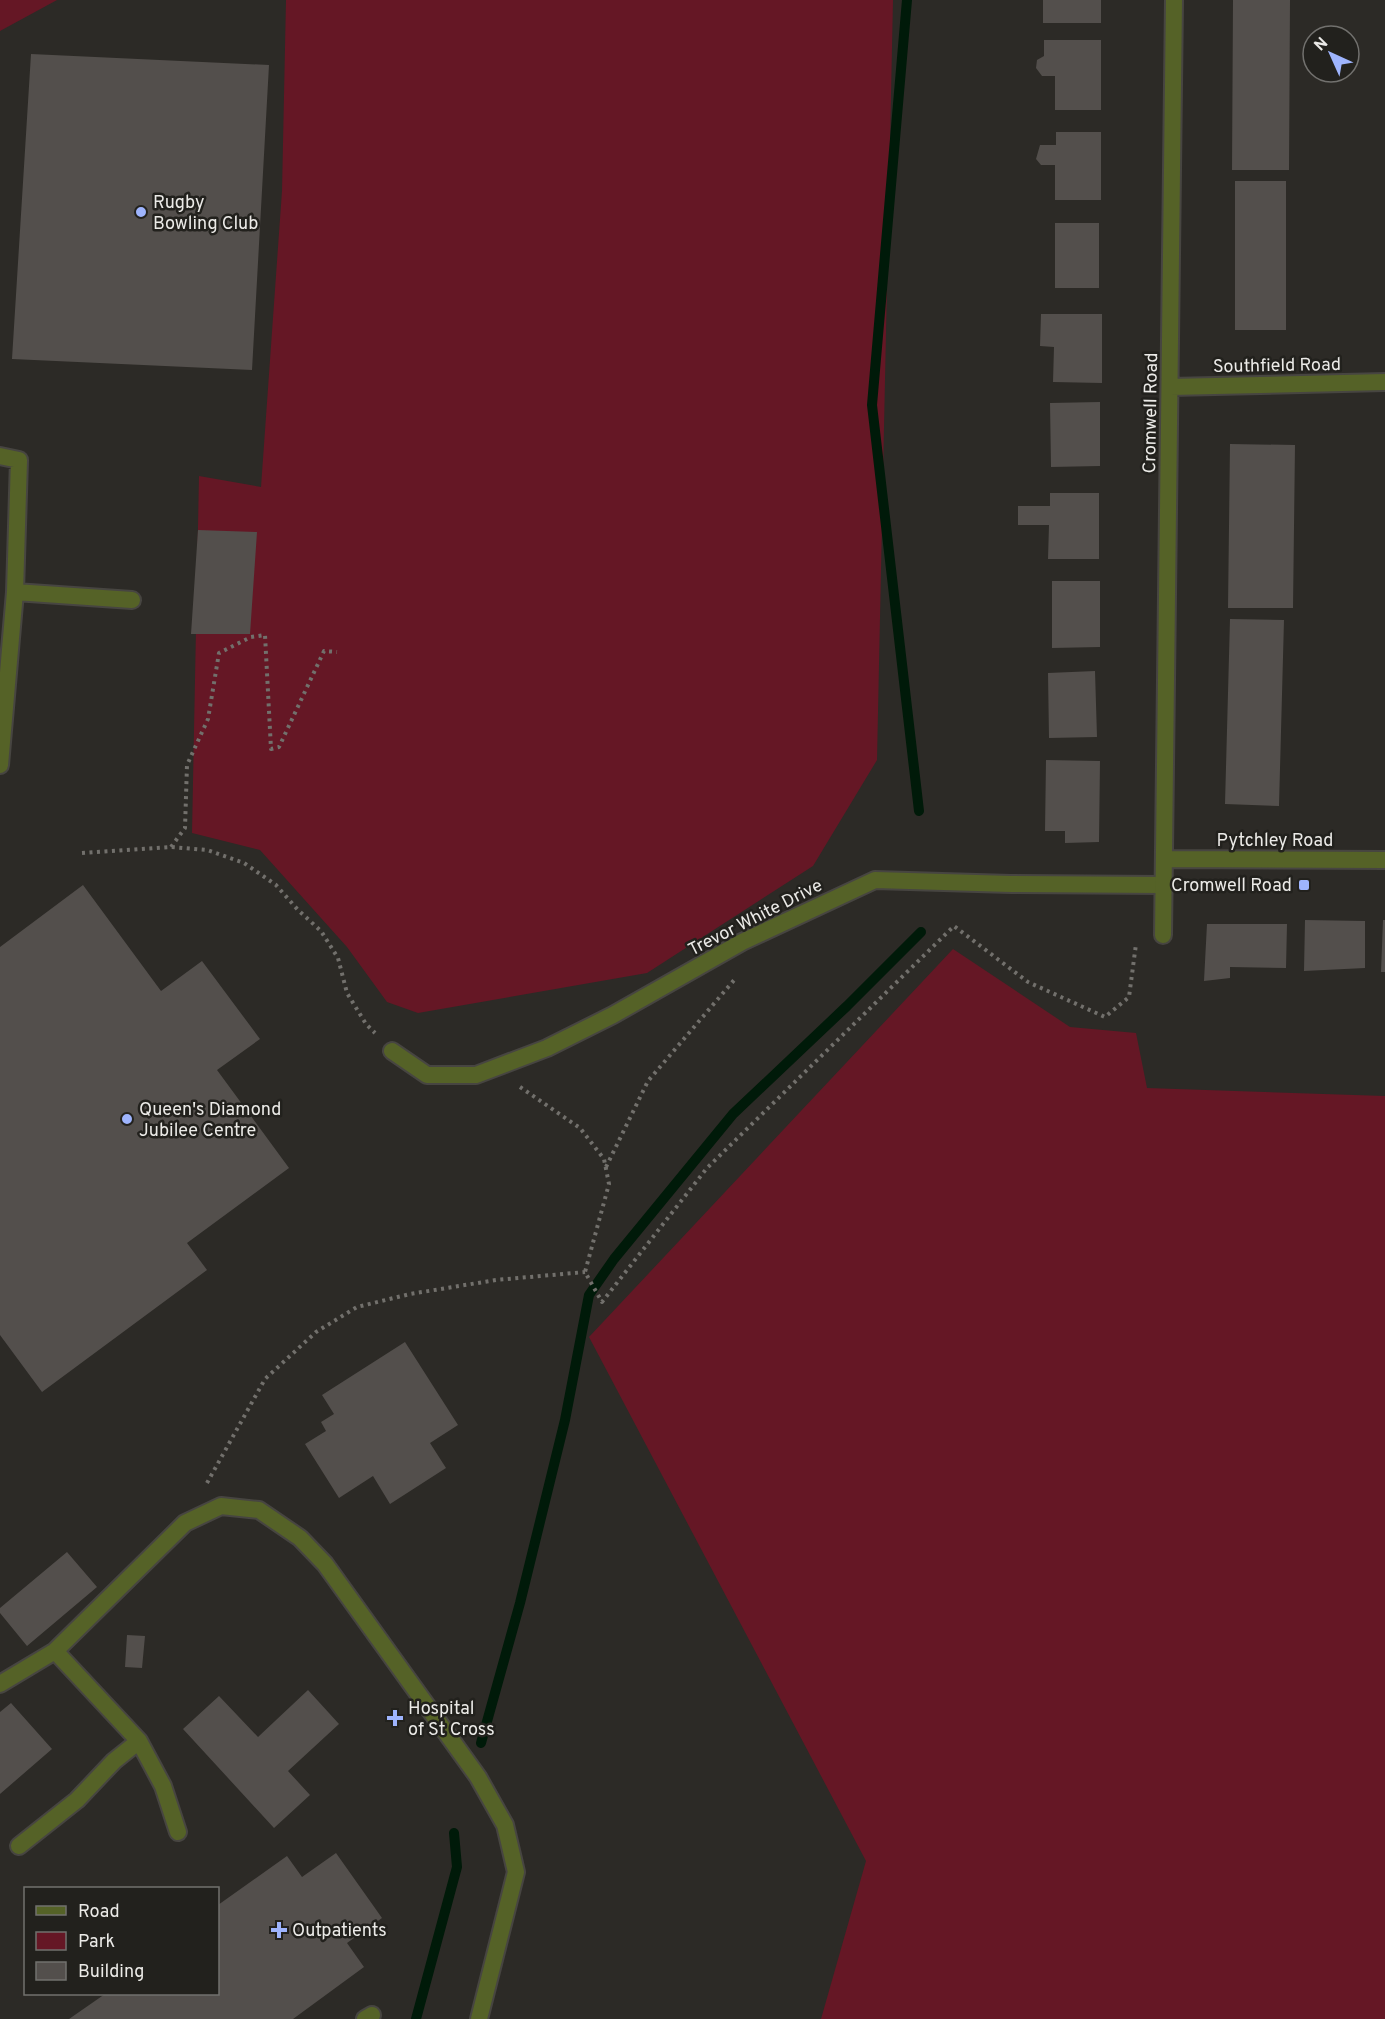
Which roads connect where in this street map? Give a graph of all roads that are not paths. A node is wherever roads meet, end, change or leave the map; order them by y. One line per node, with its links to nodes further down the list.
1 (1174, 0): 3 (street, Cromwell Road)
2 (1385, 382): 3 (street, Southfield Road)
3 (1170, 387): 8 (street, Cromwell Road)
4 (0, 456): 5 (street)
5 (15, 592): 6 (street); 7 (street)
6 (132, 600)
7 (0, 765)
8 (1165, 859): 9 (street, Pytchley Road); 10 (street, Cromwell Road)
9 (1385, 860)
10 (1163, 885): 11 (street, Cromwell Road); 12 (street, Trevor White Drive)
11 (1163, 935)
12 (393, 1051)
13 (55, 1651): 14 (street); 15 (street); 18 (street)
14 (0, 1684)
15 (139, 1741): 16 (street); 17 (street)
16 (178, 1832)
17 (19, 1846)
18 (479, 2019)

